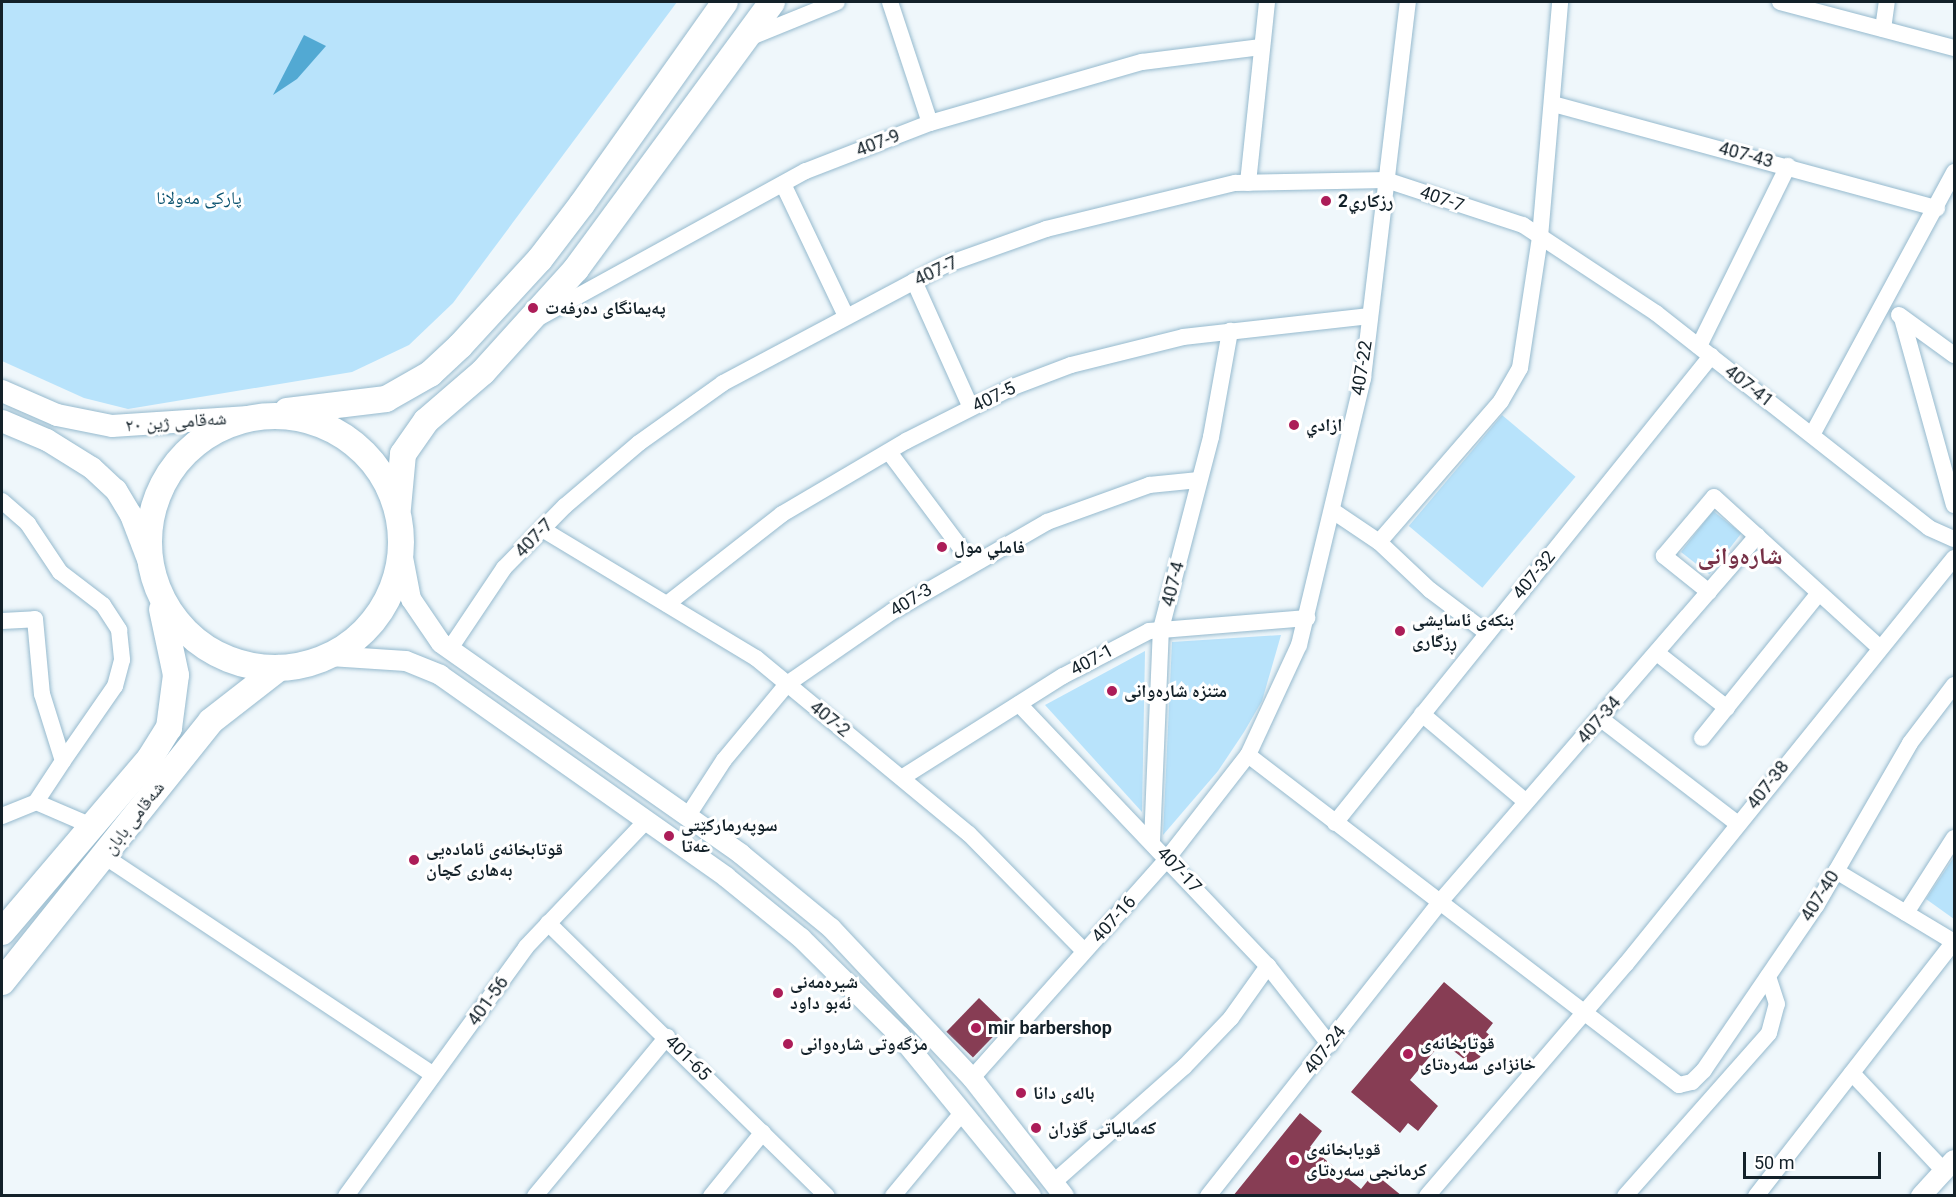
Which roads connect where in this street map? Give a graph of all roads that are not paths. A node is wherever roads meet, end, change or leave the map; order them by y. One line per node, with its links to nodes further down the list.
1 (725, 2): 34 (main road)
2 (772, 2): 11 (main road)
3 (837, 2): 11 (street)
4 (890, 2): 15 (street)
5 (1267, 2): 12 (street)
6 (1408, 2): 18 (street, 407-22)
7 (1560, 2): 14 (street)
8 (1780, 2): 10 (street)
9 (1887, 2): 10 (street)
10 (1883, 29): 13 (street)
11 (746, 39): 28 (main road)
12 (1261, 47): 15 (street, 407-9); 19 (street)
13 (1954, 48)
14 (1553, 104): 16 (street, 407-43); 22 (street)
15 (930, 123): 20 (street, 407-9)
16 (1788, 166): 21 (street, 407-43); 30 (street, 407-32)
17 (1954, 172): 21 (street)
18 (1386, 180): 19 (street, 407-7); 22 (street, 407-7); 26 (street, 407-22)
19 (1248, 183): 23 (street, 407-7)
20 (783, 184): 25 (street); 28 (street, 407-9)
21 (1937, 208): 24 (street)
22 (1539, 237): 30 (street, 407-41); 46 (street)
23 (914, 281): 25 (street, 407-7); 33 (street)
24 (1884, 305): 27 (street); 36 (street)
25 (846, 316): 43 (street, 407-7)
26 (1370, 316): 29 (street, 407-5); 41 (street, 407-22)
27 (1902, 318): 31 (street); 40 (street)
28 (526, 325): 42 (main road)
29 (1230, 331): 33 (street, 407-5); 38 (street, 407-4)
30 (1705, 351): 36 (street, 407-41); 57 (street, 407-32)
31 (1954, 355)
32 (2, 391): 34 (main road, شەقامی ژین ٢٠)
33 (971, 408): 37 (street, 407-5)
34 (249, 417): 42 (main road); 50 (main road)
35 (2, 421): 50 (main road)
36 (1812, 435): 45 (street, 407-41)
37 (889, 452): 49 (street); 53 (street, 407-5)
38 (1199, 480): 49 (street, 407-3); 56 (street, 407-4)
39 (2, 501): 71 (street)
40 (1954, 505)
41 (1333, 511): 46 (street); 54 (street, 407-22)
42 (398, 512): 47 (main road)
43 (542, 529): 53 (street, 407-2); 59 (street, 407-7)
44 (1756, 536): 51 (street, 407-34); 51 (street); 52 (street)
45 (1954, 540)
46 (1379, 542): 57 (street)
47 (401, 547): 59 (street); 61 (main road)
48 (1954, 558): 58 (street, 407-38)
49 (972, 563): 63 (street, 407-3)
50 (153, 576): 62 (main road); 80 (main road, شەقامی بابان)
51 (1709, 592): 60 (street, 407-34)
52 (1819, 593): 58 (street); 66 (street)
53 (667, 604): 63 (street, 407-2)
54 (1307, 618): 56 (street, 407-1); 70 (street, 407-22)
55 (2, 621): 71 (street)
56 (1161, 629): 65 (street, 407-1); 82 (street, 407-4)
57 (1487, 633): 67 (street, 407-32)
58 (1880, 648): 79 (street, 407-38)
59 (449, 650): 76 (street)
60 (1657, 653): 66 (street); 68 (street, 407-34)
61 (330, 656): 62 (main road); 77 (street)
62 (279, 668): 83 (main road, شەقامی بابان)
63 (787, 684): 72 (street, 407-2); 76 (street, 407-3)
64 (1954, 685): 85 (street, 407-40)
65 (1019, 704): 72 (street, 407-1); 82 (street, 407-17)
66 (1727, 708): 69 (street)
67 (1422, 714): 74 (street); 78 (street, 407-32)
68 (1601, 718): 74 (street, 407-34); 79 (street)
69 (1702, 738)
70 (1248, 755): 78 (street); 84 (street, 407-16)
71 (63, 761): 73 (street)
72 (903, 777): 91 (street, 407-2)
73 (36, 802): 75 (street); 80 (street)
74 (1526, 802): 86 (street, 407-34)
75 (2, 816)
76 (687, 817): 100 (street)
77 (647, 820): 88 (street, 401-56); 101 (street)
78 (1335, 823): 86 (street)
79 (1738, 824): 95 (street, 407-38)
80 (92, 826): 89 (main road, شەقامی بابان)
81 (1954, 838): 87 (street)
82 (1152, 842): 84 (street, 407-17)
83 (104, 856): 94 (main road, شەقامی بابان); 99 (street)
84 (1168, 858): 91 (street, 407-16); 92 (street, 407-17)
85 (1836, 871): 87 (street); 93 (street, 407-40)
86 (1439, 903): 95 (street); 97 (street, 407-24)
87 (1905, 913): 90 (street)
88 (548, 922): 96 (street, 401-65); 99 (street, 401-56)
89 (2, 932)
90 (1954, 942): 98 (street)
91 (1084, 951): 100 (street, 407-16)
92 (1268, 966): 97 (street, 407-17); 104 (street)
93 (1768, 976): 95 (street, 407-40); 113 (street)
94 (2, 981)
95 (1583, 1013): 112 (street, 407-38)
96 (667, 1037): 102 (street, 401-65); 106 (street)
97 (1330, 1045): 111 (street, 407-24)
98 (1852, 1073): 103 (street); 114 (street)
99 (433, 1075): 105 (street, 401-56)
100 (972, 1077): 104 (street)
101 (962, 1113): 109 (street); 110 (street)
102 (764, 1132): 107 (street); 108 (street, 401-65)
103 (1949, 1166): 115 (street)
104 (1060, 1188)
105 (346, 1196)
106 (535, 1196)
107 (711, 1196)
108 (827, 1196)
109 (893, 1196)
110 (1031, 1196)
111 (1208, 1196)
112 (1427, 1196)
113 (1625, 1196)
114 (1756, 1196)
115 (1921, 1196)

